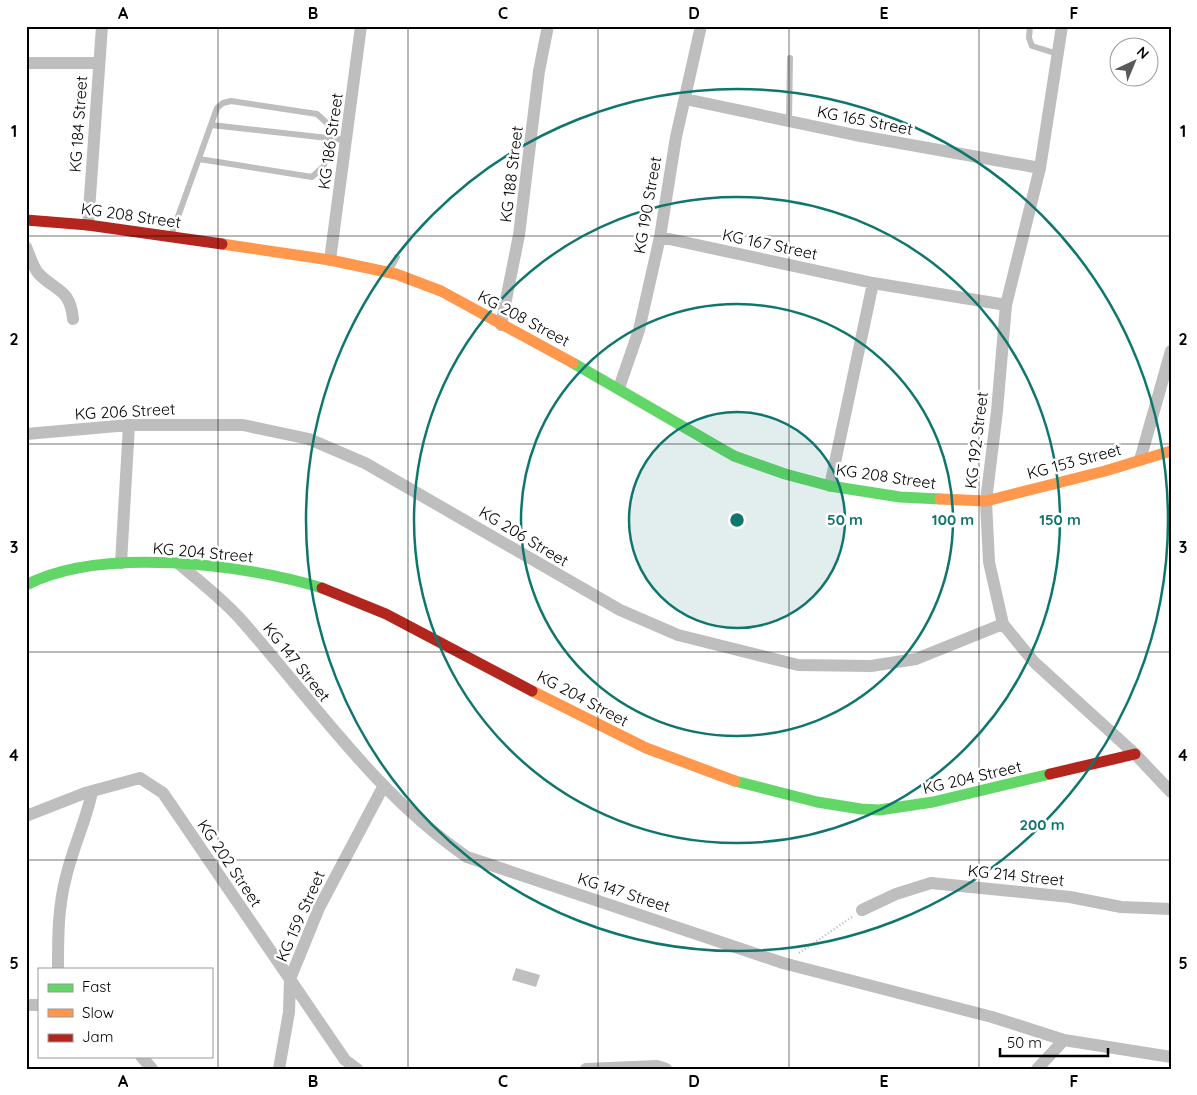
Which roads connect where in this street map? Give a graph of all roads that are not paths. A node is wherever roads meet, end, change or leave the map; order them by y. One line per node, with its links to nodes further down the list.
1 (102, 26): 10 (street, KG 184 Street)
2 (361, 26): 15 (street, KG 186 Street)
3 (548, 26): 29 (street, KG 188 Street)
4 (701, 26): 11 (street, KG 190 Street)
5 (1030, 26): 7 (lane)
6 (1062, 26): 7 (street, KG 192 Street)
7 (1058, 54): 17 (street, KG 192 Street)
8 (790, 58): 12 (lane)
9 (26, 63): 10 (street)
10 (99, 63): 19 (street, KG 184 Street)
11 (685, 99): 12 (street, KG 165 Street); 21 (street, KG 190 Street)
12 (789, 121): 17 (street, KG 165 Street)
13 (211, 125): 14 (lane); 14 (lane); 16 (lane)
14 (327, 137): 15 (lane); 16 (lane)
15 (346, 140): 24 (street, KG 186 Street)
16 (199, 159): 20 (lane)
17 (1040, 168): 27 (street, KG 192 Street)
18 (26, 220): 19 (street, KG 208 Street)
19 (88, 225): 20 (street, KG 208 Street)
20 (170, 237): 24 (street, KG 208 Street)
21 (660, 238): 26 (street, KG 167 Street); 31 (street, KG 190 Street)
22 (26, 247): 28 (street)
23 (397, 258): 25 (lane)
24 (330, 260): 25 (street, KG 208 Street)
25 (389, 272): 29 (street, KG 208 Street)
26 (874, 282): 27 (street, KG 167 Street); 36 (street)
27 (1006, 305): 37 (street, KG 192 Street)
28 (73, 319)
29 (501, 326): 31 (street, KG 208 Street)
30 (1171, 351): 35 (street)
31 (619, 388): 36 (street, KG 208 Street)
32 (129, 425): 33 (street, KG 206 Street); 38 (street); 41 (street, KG 206 Street)
33 (26, 434)
34 (1171, 451): 35 (street, KG 153 Street)
35 (1140, 460): 37 (street, KG 153 Street)
36 (830, 486): 37 (street, KG 208 Street)
37 (986, 501): 41 (street, KG 192 Street)
38 (121, 563): 39 (street, KG 204 Street); 40 (street, KG 204 Street)
39 (178, 563): 42 (street, KG 204 Street); 43 (street, KG 147 Street)
40 (26, 584)
41 (1003, 624): 42 (street, KG 192 Street)
42 (1135, 754): 44 (street, KG 192 Street)
43 (383, 787): 50 (street, KG 159 Street); 51 (street, KG 147 Street)
44 (1170, 789)
45 (92, 792): 46 (street, KG 202 Street); 49 (street); 50 (street, KG 202 Street)
46 (26, 816)
47 (1171, 909): 48 (street, KG 214 Street)
48 (862, 910)
49 (58, 968)
50 (290, 979): 55 (street, KG 159 Street); 56 (street, KG 202 Street)
51 (1064, 1040): 52 (street, KG 147 Street); 59 (street)
52 (1171, 1057)
53 (143, 1058): 54 (street)
54 (152, 1069)
55 (279, 1069)
56 (357, 1069)
57 (586, 1069): 58 (street)
58 (666, 1069)
59 (1037, 1069)

